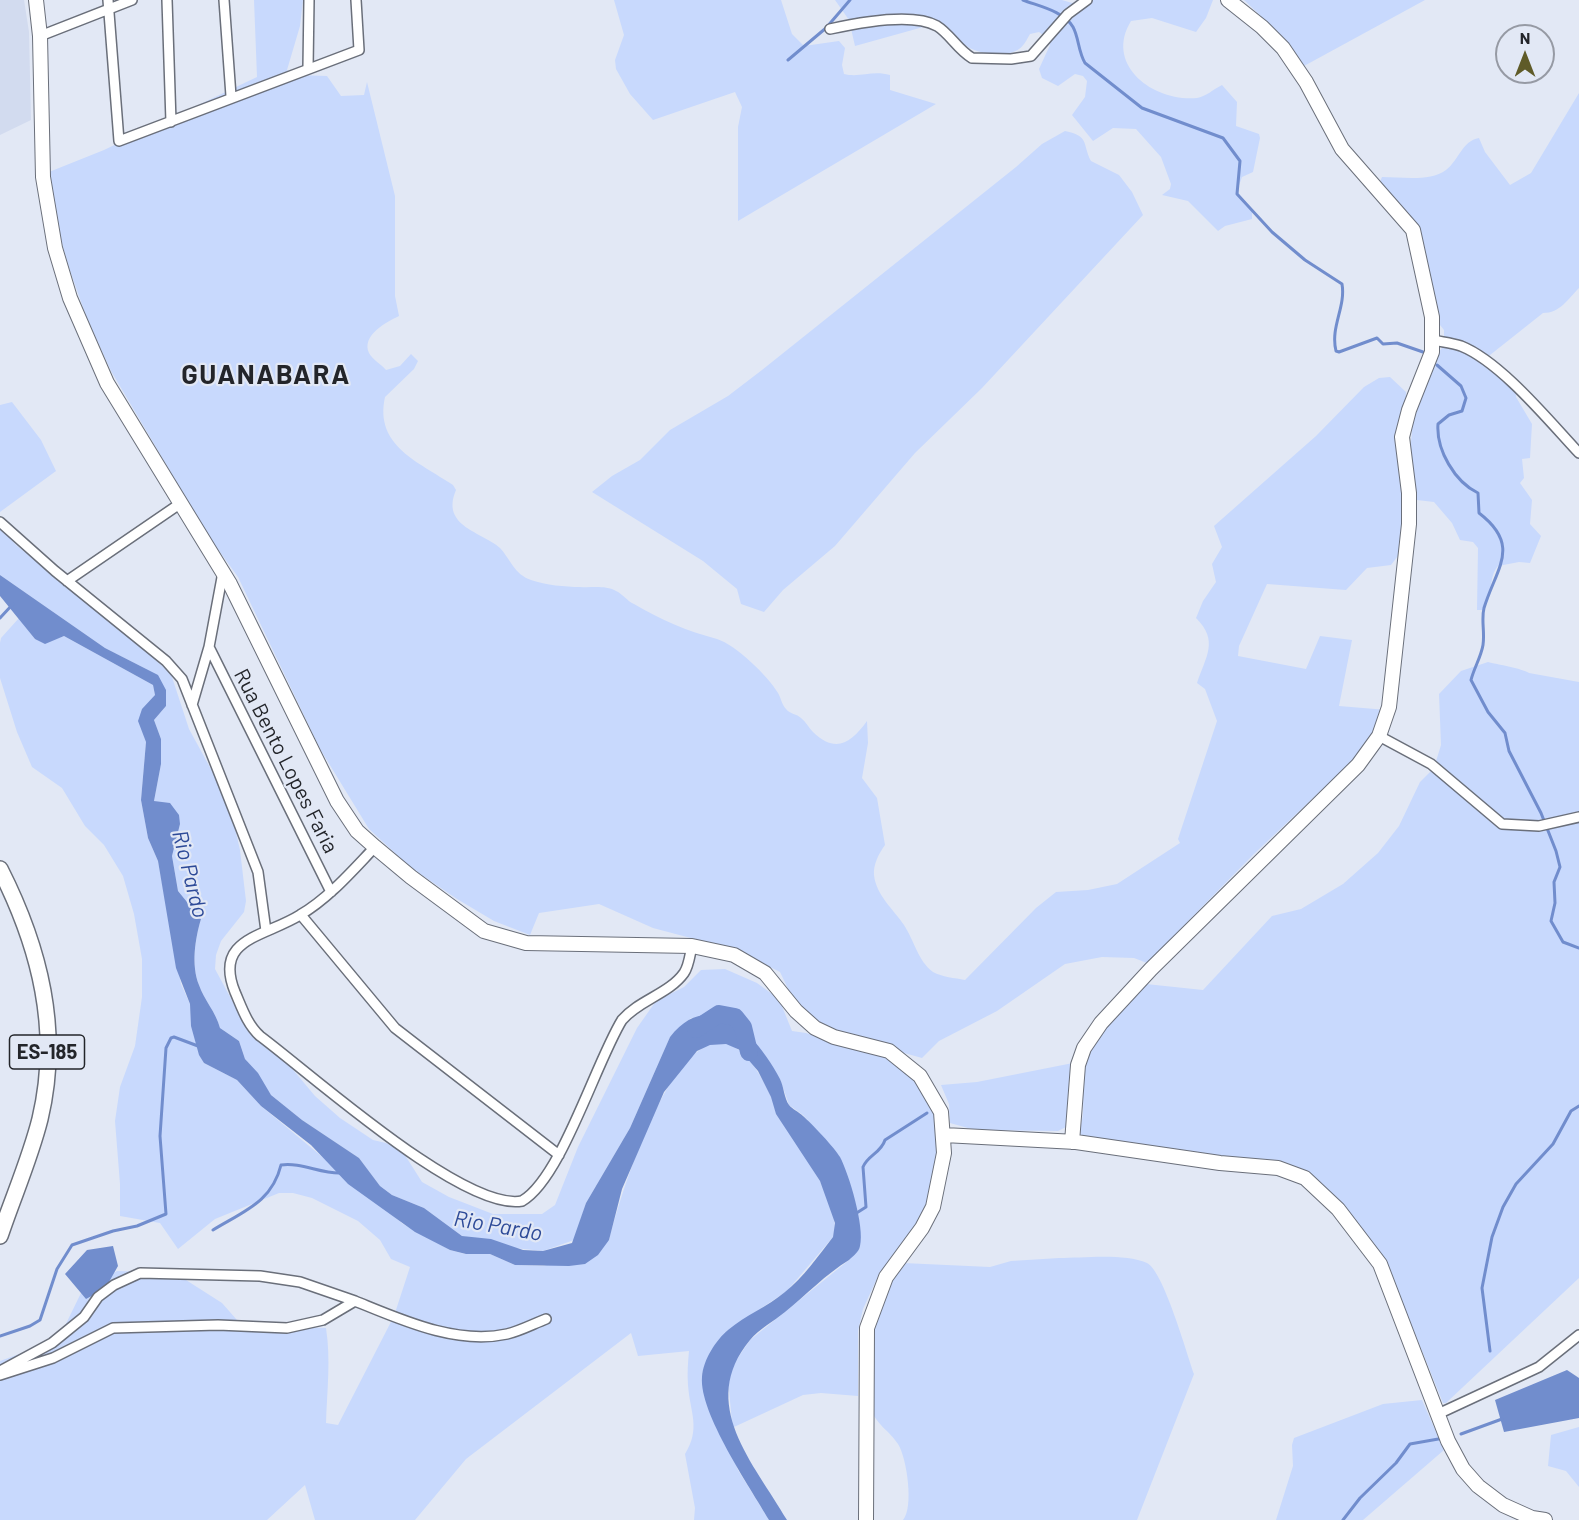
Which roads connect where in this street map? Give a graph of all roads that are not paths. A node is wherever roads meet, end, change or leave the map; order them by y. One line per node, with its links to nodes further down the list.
1 (36, 0): 11 (main road)
2 (132, 0): 9 (street)
3 (167, 0): 14 (street)
4 (224, 0): 13 (street)
5 (309, 0): 12 (street)
6 (356, 0): 12 (street)
7 (1088, 0): 10 (street)
8 (1228, 0): 15 (main road)
9 (109, 4): 11 (street); 14 (street)
10 (830, 29)
11 (40, 36): 17 (main road)
12 (308, 68): 13 (street)
13 (231, 96): 14 (street)
14 (171, 122)
15 (1433, 340): 16 (street); 23 (main road)
16 (1579, 453)
17 (181, 503): 19 (main road); 20 (street)
18 (0, 522): 20 (street)
19 (223, 572): 21 (street); 25 (main road)
20 (68, 581): 22 (street)
21 (208, 647): 22 (street); 27 (street, Rua Bento Lopes Faria)
22 (192, 705): 29 (street)
23 (1379, 736): 24 (street); 32 (main road)
24 (1579, 817)
25 (375, 848): 27 (street); 30 (main road)
26 (0, 869): 34 (main road, ES-185)
27 (331, 891): 28 (street)
28 (301, 915): 29 (street); 33 (street)
29 (266, 932): 33 (street)
30 (692, 946): 31 (main road); 33 (street)
31 (944, 1134): 32 (main road); 41 (main road)
32 (1072, 1142): 39 (main road)
33 (559, 1155)
34 (0, 1236)
35 (356, 1300): 36 (street); 38 (street); 38 (street)
36 (546, 1319)
37 (1579, 1335): 39 (street)
38 (0, 1373)
39 (1438, 1414): 40 (main road)
40 (1514, 1516): 42 (main road)
41 (866, 1520)
42 (1545, 1520)

